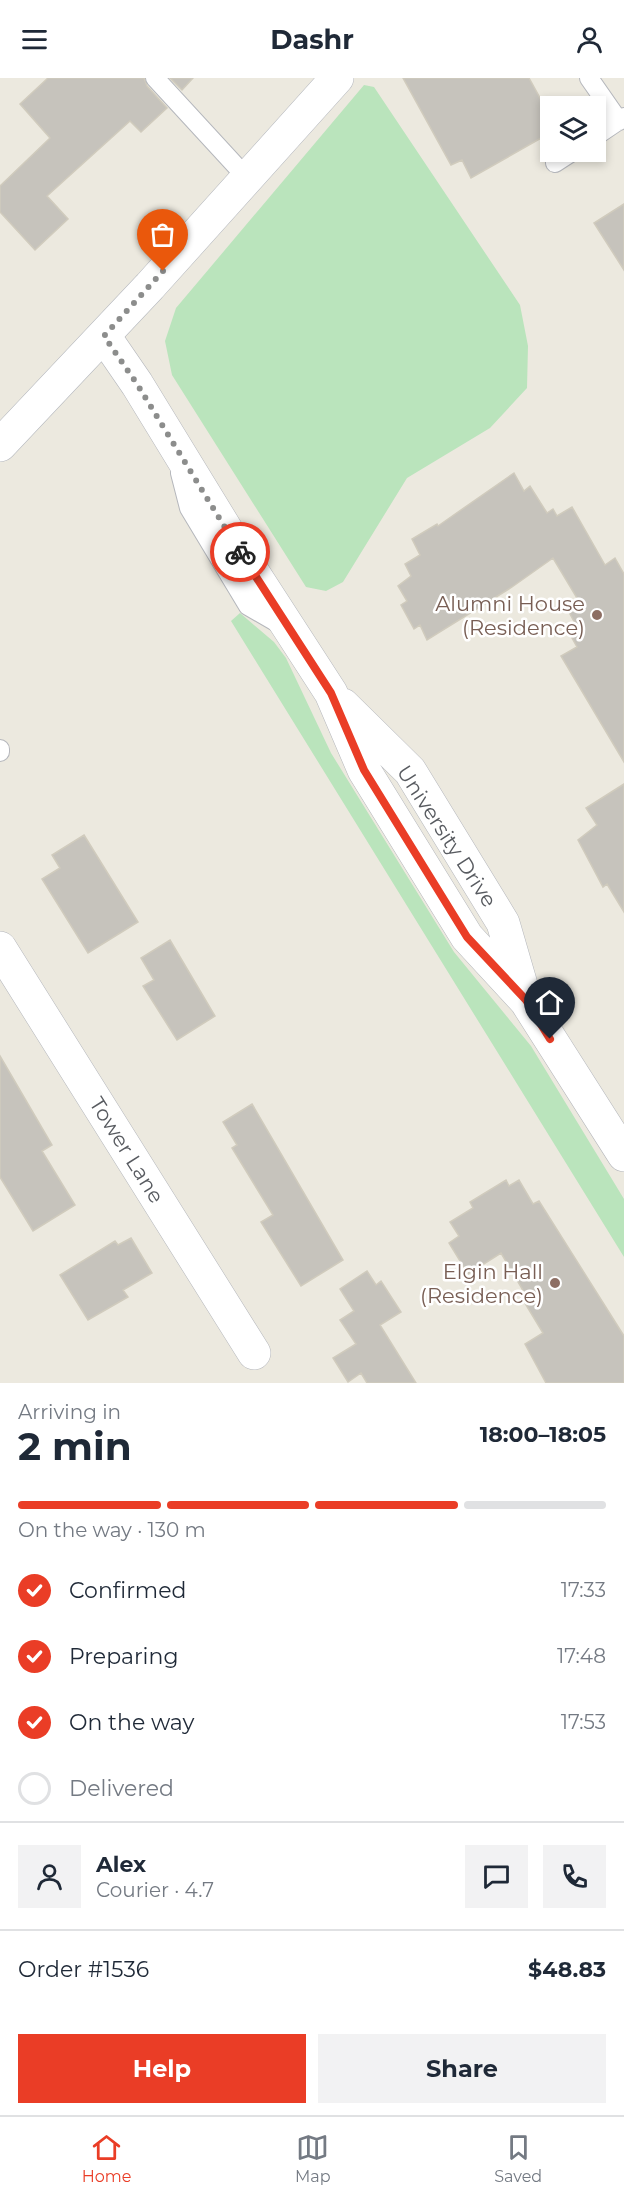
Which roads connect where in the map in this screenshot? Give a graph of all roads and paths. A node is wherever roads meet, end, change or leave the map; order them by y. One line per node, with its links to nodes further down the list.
1 (155, 78): 6 (lane)
2 (338, 78): 6 (street)
3 (589, 78): 4 (lane)
4 (621, 119): 5 (lane)
5 (606, 129)
6 (247, 178): 7 (street)
7 (104, 336): 8 (street); 10 (street, University Drive)
8 (0, 445)
9 (0, 948): 11 (street, Tower Lane)
10 (624, 1155)
11 (254, 1353)

